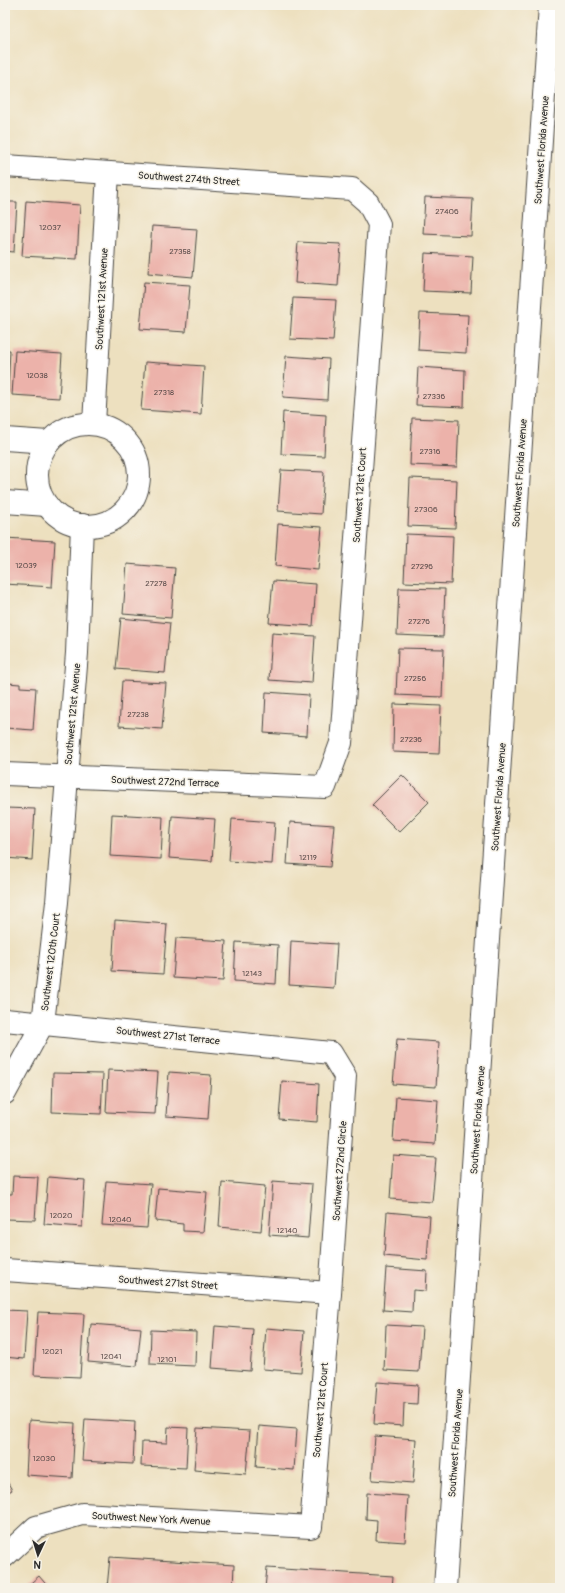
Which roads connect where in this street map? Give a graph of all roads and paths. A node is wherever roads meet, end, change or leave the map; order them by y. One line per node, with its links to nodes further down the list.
1 (550, 5): 23 (street, Southwest Florida Avenue)
2 (5, 166): 3 (street, Southwest 274th Street)
3 (108, 173): 4 (street, Southwest 274th Street); 5 (street, Southwest 121st Avenue)
4 (368, 203): 13 (street, Southwest 121st Court)
5 (94, 424): 7 (street); 10 (street)
6 (5, 439): 7 (street)
7 (48, 442): 9 (street)
8 (5, 502): 9 (street)
9 (47, 505): 10 (street)
10 (82, 525): 12 (street, Southwest 121st Avenue)
11 (5, 774): 12 (street, Southwest 272nd Terrace)
12 (66, 778): 13 (street, Southwest 272nd Terrace); 14 (street, Southwest 121st Avenue)
13 (325, 787)
14 (57, 902): 16 (street, Southwest 120th Court)
15 (5, 1020): 16 (street, Southwest 271st Terrace)
16 (43, 1023): 17 (street, Southwest 271st Terrace); 18 (street)
17 (331, 1053): 20 (street, Southwest 272nd Circle)
18 (5, 1093)
19 (5, 1270): 20 (street, Southwest 271st Street)
20 (330, 1294): 21 (street, Southwest 121st Court)
21 (311, 1527): 22 (street, Southwest New York Avenue)
22 (5, 1556)
23 (445, 1588)

